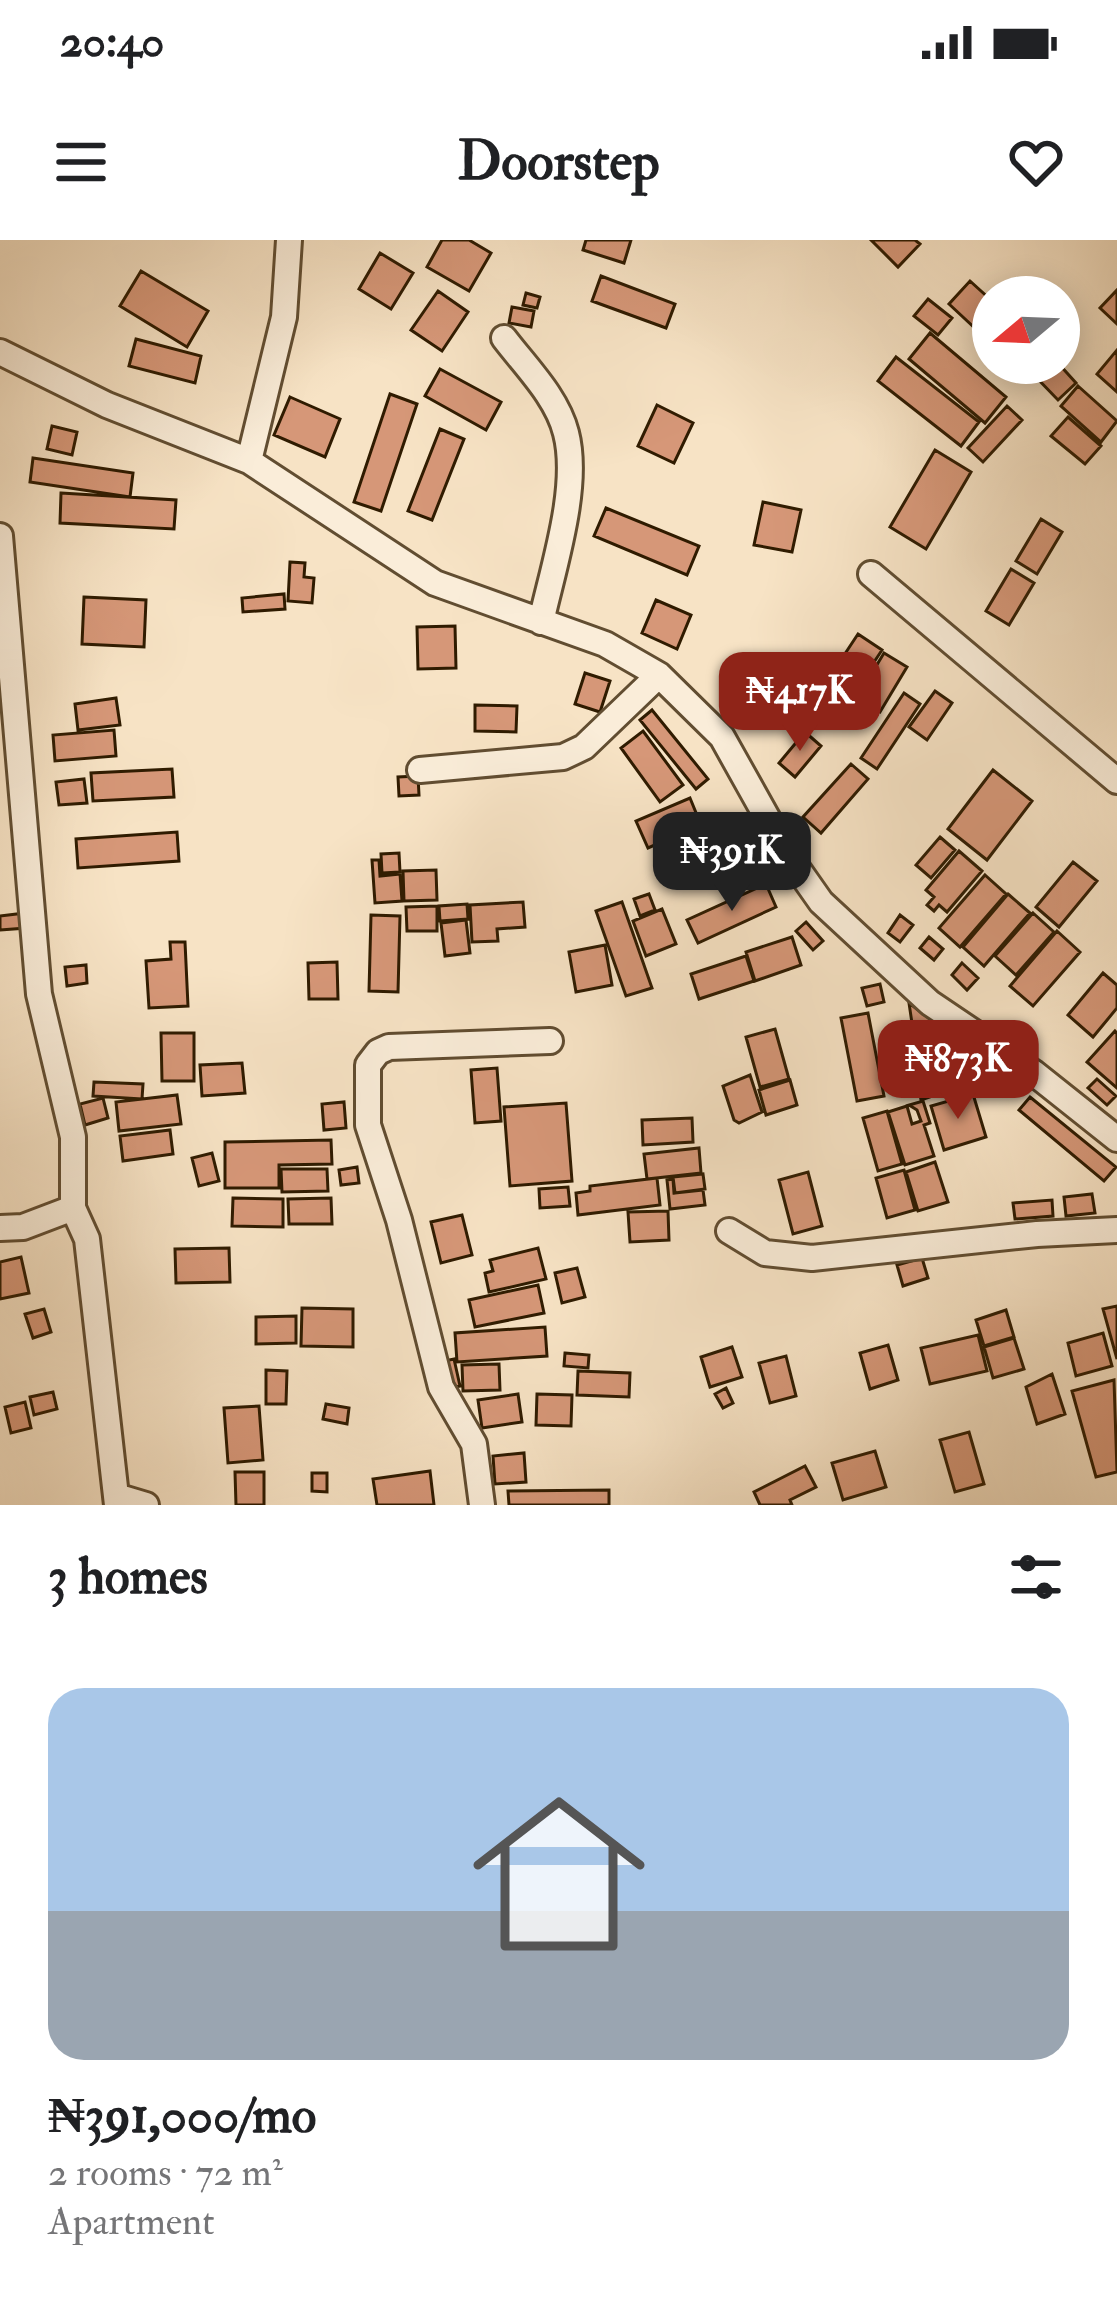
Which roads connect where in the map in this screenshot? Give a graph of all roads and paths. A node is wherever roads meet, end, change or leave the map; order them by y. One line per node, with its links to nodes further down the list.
1 (289, 240): 4 (street)
2 (504, 338): 7 (street)
3 (0, 352): 4 (street)
4 (249, 461): 7 (street)
5 (0, 536): 13 (street)
6 (871, 574): 10 (street)
7 (541, 622): 8 (street)
8 (659, 675): 9 (street); 12 (street)
9 (420, 770)
10 (1117, 781)
11 (550, 1041): 19 (street)
12 (1117, 1139)
13 (73, 1208): 14 (street); 17 (street)
14 (0, 1228)
15 (1117, 1230): 16 (street)
16 (729, 1231)
17 (117, 1501): 18 (street)
18 (146, 1505)
19 (482, 1505)

